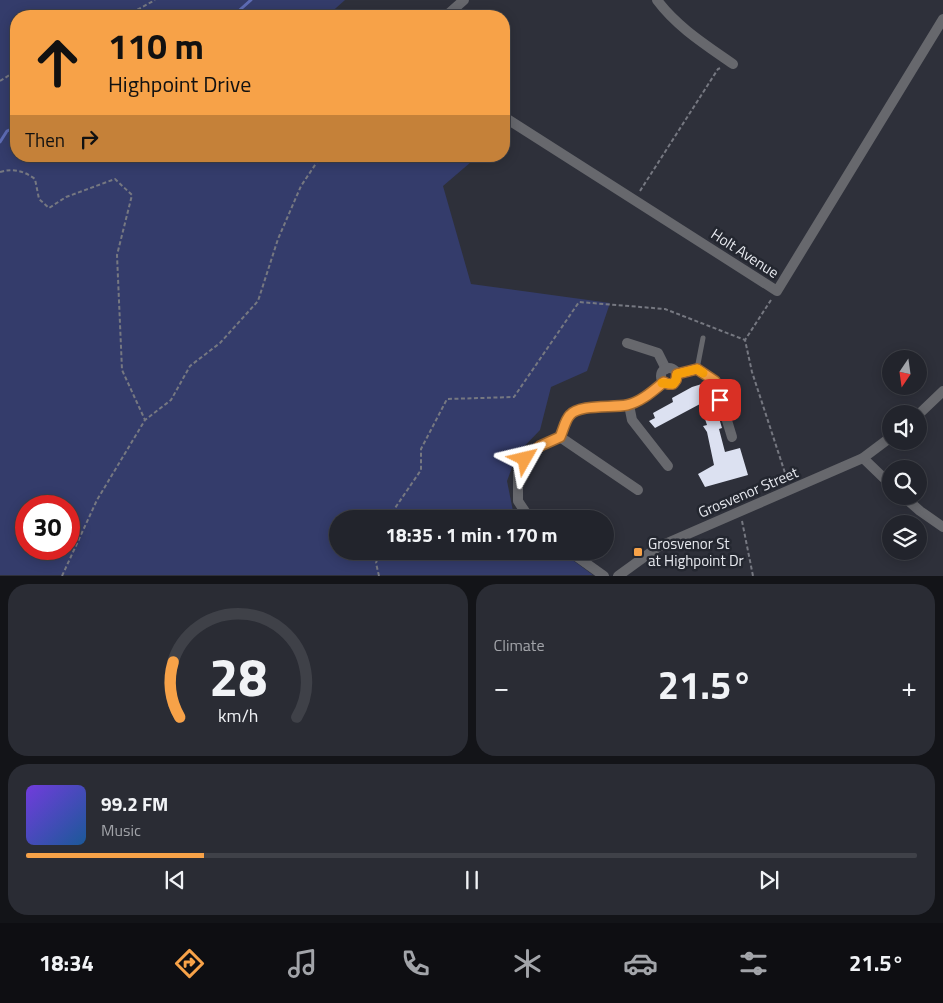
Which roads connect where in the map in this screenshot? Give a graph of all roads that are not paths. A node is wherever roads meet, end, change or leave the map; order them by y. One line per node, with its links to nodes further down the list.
1 (464, 0): 3 (street)
2 (657, 0): 5 (street)
3 (453, 10)
4 (943, 19): 6 (street, Holt Avenue)
5 (733, 64)
6 (510, 121)
7 (703, 338): 10 (lane)
8 (627, 343): 9 (street)
9 (666, 369): 11 (street); 12 (street)
10 (697, 369): 11 (street); 17 (street)
11 (677, 374): 12 (street)
12 (664, 382): 14 (street)
13 (943, 391): 15 (street)
14 (629, 405): 16 (street); 20 (street)
15 (927, 406)
16 (560, 437): 22 (street); 24 (street)
17 (732, 437)
18 (882, 444): 19 (street, Grosvenor Street)
19 (863, 458): 21 (street); 28 (street, Grosvenor Street)
20 (668, 466)
21 (882, 476)
22 (638, 490)
23 (913, 505): 25 (street)
24 (524, 510)
25 (943, 527)
26 (582, 560): 27 (street)
27 (604, 576)
28 (618, 576)

